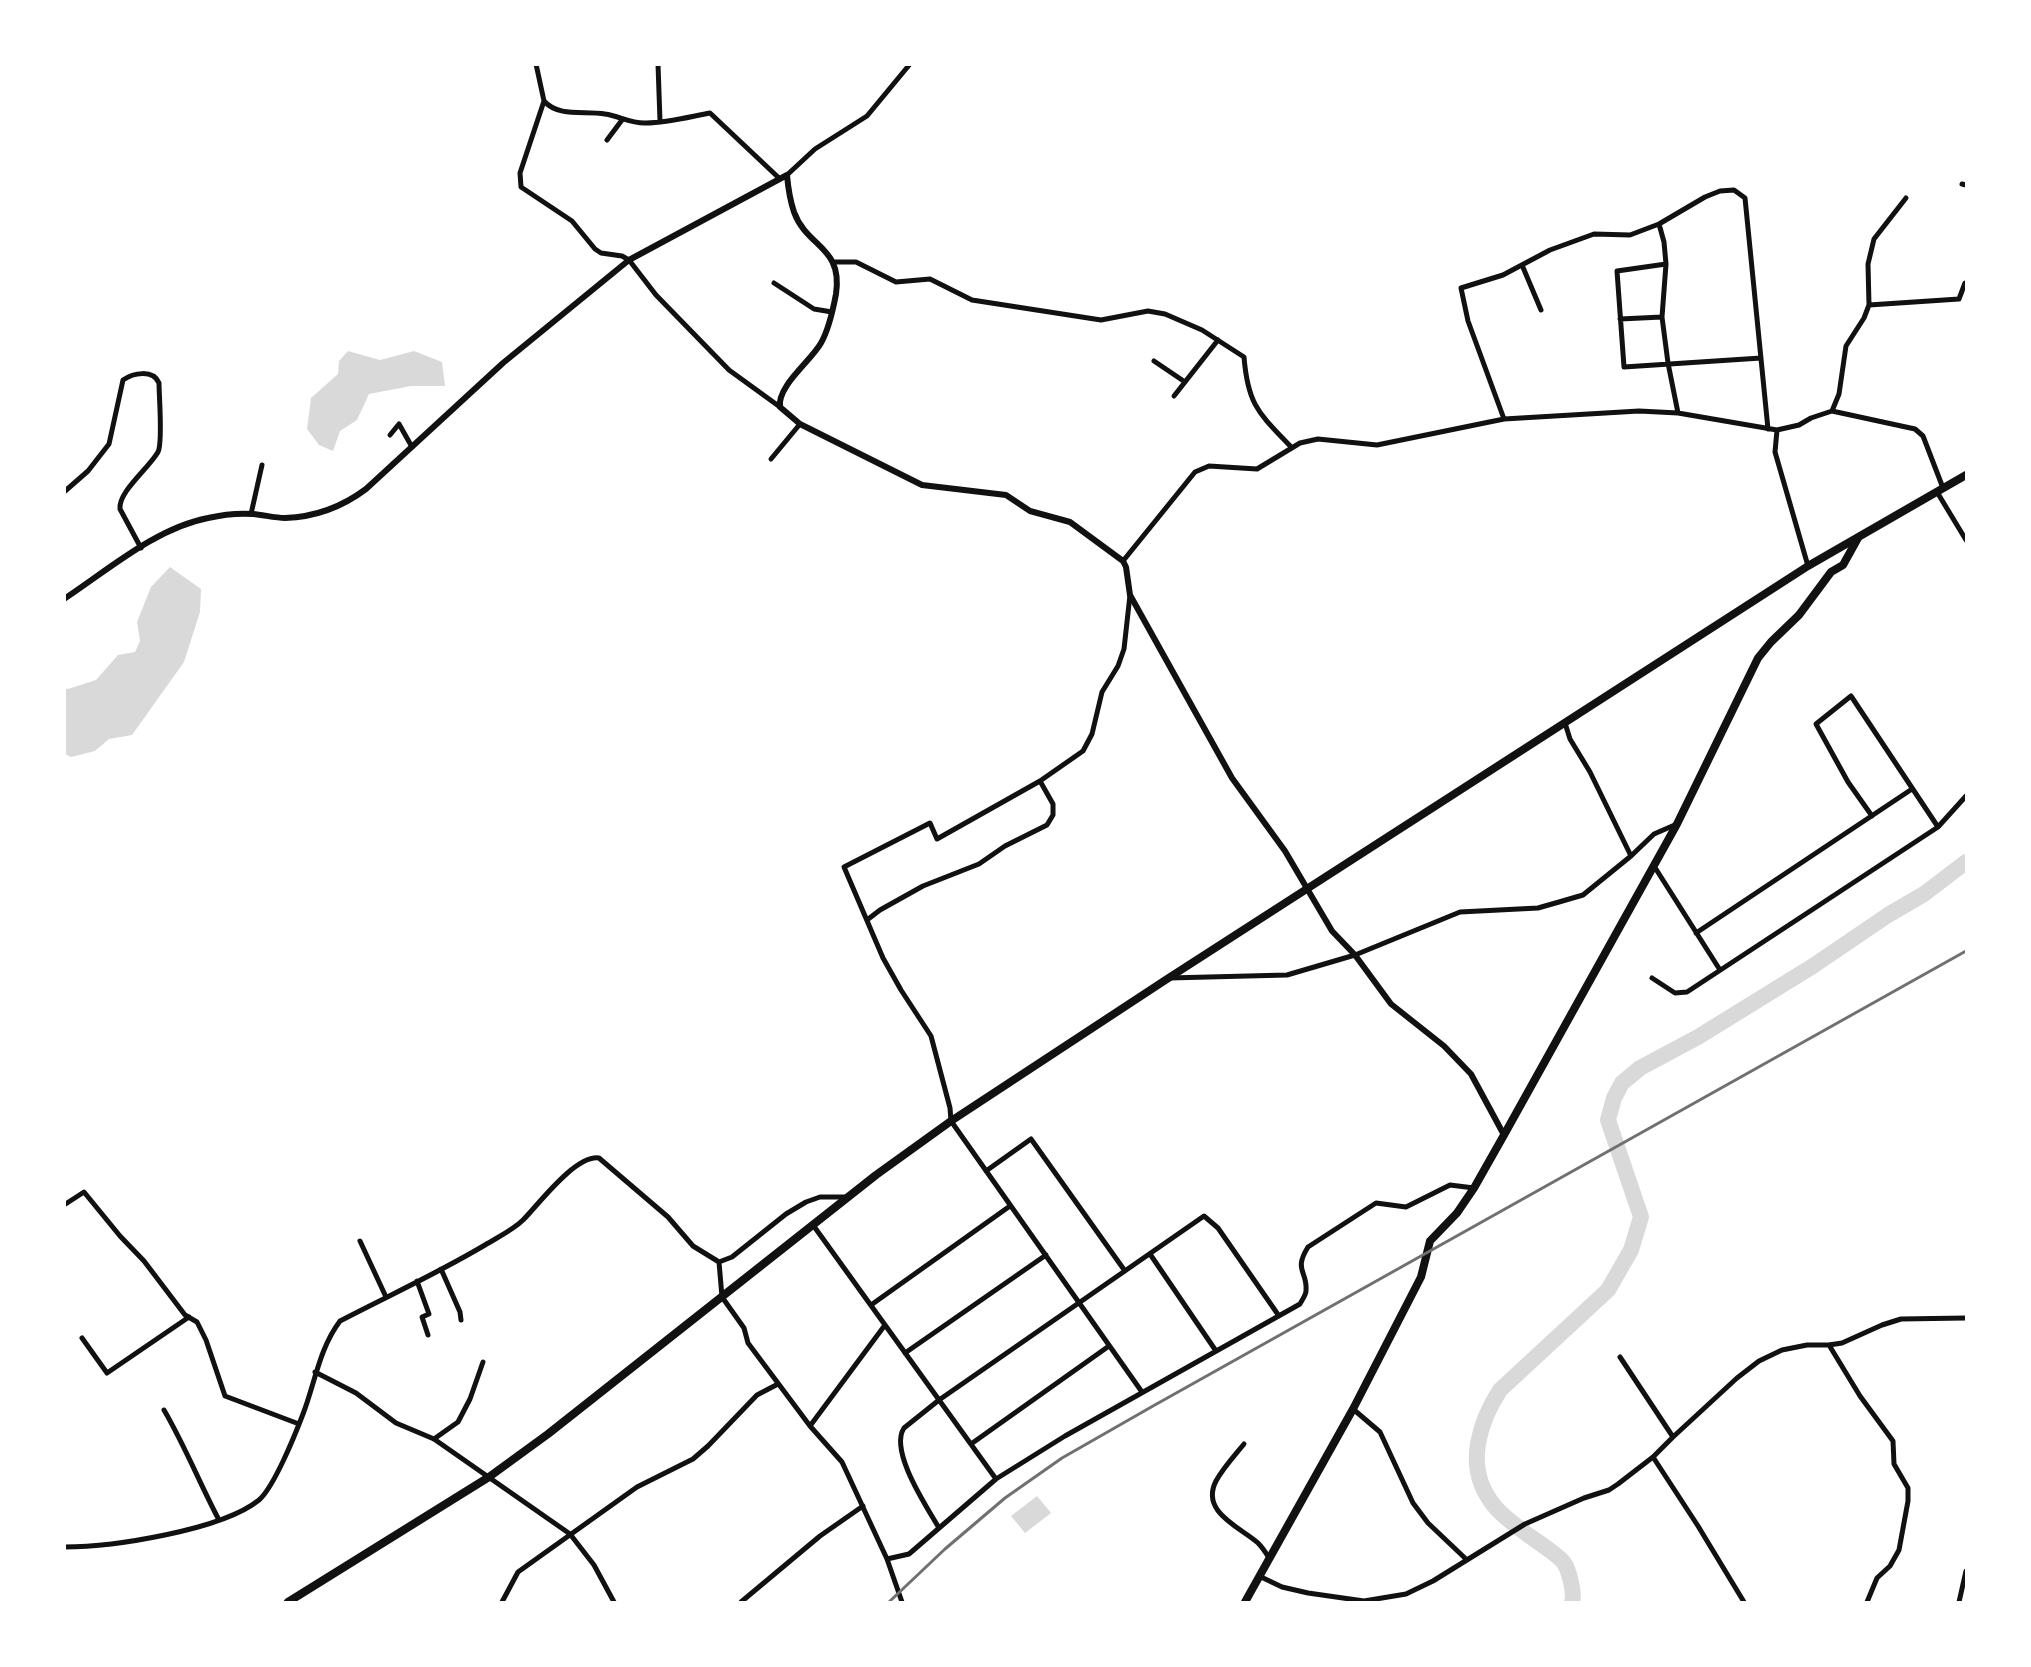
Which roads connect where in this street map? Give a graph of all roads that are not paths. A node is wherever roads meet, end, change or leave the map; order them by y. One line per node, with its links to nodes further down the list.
1 (536, 64): 4 (street)
2 (658, 64): 6 (street)
3 (910, 64): 8 (street)
4 (544, 101): 5 (street); 12 (street)
5 (622, 120): 6 (street); 7 (street)
6 (660, 121): 9 (street)
7 (608, 140)
8 (788, 175): 9 (street); 13 (street)
9 (780, 179): 12 (street)
10 (1906, 198): 20 (street)
11 (1659, 224): 14 (street); 15 (street); 26 (street)
12 (629, 260): 31 (street); 39 (street)
13 (834, 262): 22 (street); 25 (street)
14 (1666, 264): 23 (street); 24 (street)
15 (1522, 265): 21 (street); 34 (street)
16 (774, 283): 22 (street)
17 (1966, 283): 18 (street)
18 (1959, 299): 19 (street); 20 (street)
19 (1966, 300)
20 (1869, 305): 32 (street)
21 (1541, 310)
22 (832, 312): 31 (street)
23 (1662, 317): 24 (street); 28 (street)
24 (1620, 319): 28 (street)
25 (1218, 340): 29 (street); 40 (street)
26 (1761, 358): 28 (street); 36 (street)
27 (1154, 361): 29 (street)
28 (1668, 363): 33 (street)
29 (1185, 382): 30 (street)
30 (1174, 396)
31 (780, 407): 35 (street)
32 (1832, 411): 37 (street); 44 (street)
33 (1678, 413): 34 (street); 36 (street)
34 (1504, 419): 40 (street)
35 (800, 424): 41 (street); 50 (street)
36 (1768, 429): 37 (street)
37 (1777, 430): 51 (street)
38 (390, 435): 39 (street)
39 (412, 447): 46 (street)
40 (1292, 448): 50 (street)
41 (771, 459)
42 (262, 465): 46 (street)
43 (1966, 475): 44 (highway)
44 (1940, 490): 47 (highway); 48 (street)
45 (64, 492): 49 (street)
46 (251, 514): 49 (street)
47 (1858, 538): 51 (highway); 59 (main road)
48 (1966, 540)
49 (141, 548): 53 (street)
50 (1123, 561): 52 (street)
51 (1808, 566): 54 (highway)
52 (1130, 595): 55 (street); 63 (street)
53 (64, 599)
54 (1565, 723): 61 (street); 63 (highway)
55 (1040, 781): 64 (street); 64 (street)
56 (1912, 789): 58 (street); 58 (street); 60 (street)
57 (1966, 796): 60 (street)
58 (1872, 816): 65 (street)
59 (1677, 824): 61 (street); 62 (main road)
60 (1938, 828): 67 (street)
61 (1631, 856): 66 (street)
62 (1654, 866): 65 (street); 71 (main road)
63 (1306, 889): 66 (street); 68 (highway)
64 (867, 921): 70 (street)
65 (1696, 933): 67 (street)
66 (1355, 955): 68 (street); 71 (street)
67 (1720, 970): 69 (street)
68 (1167, 978): 70 (highway)
69 (1652, 978)
70 (951, 1121): 72 (street); 74 (highway)
71 (1504, 1135): 73 (main road)
72 (986, 1171): 76 (street); 83 (street)
73 (1474, 1188): 89 (street); 106 (main road)
74 (848, 1197): 77 (highway); 81 (street)
75 (64, 1205): 90 (street)
76 (1010, 1206): 80 (street); 88 (street)
77 (813, 1225): 86 (highway); 88 (street)
78 (360, 1241): 85 (street)
79 (1150, 1254): 83 (street); 89 (street); 98 (street)
80 (1046, 1256): 87 (street); 99 (street)
81 (719, 1262): 82 (street); 86 (street)
82 (441, 1269): 84 (street); 92 (street)
83 (1125, 1271): 87 (street)
84 (417, 1281): 85 (street); 94 (street)
85 (386, 1297): 102 (street)
86 (722, 1297): 103 (street); 115 (highway)
87 (1079, 1303): 97 (street); 105 (street)
88 (871, 1305): 93 (street)
89 (1279, 1316): 98 (street)
90 (189, 1317): 95 (street); 108 (street)
91 (1966, 1318): 96 (street)
92 (461, 1320)
93 (885, 1325): 99 (street); 109 (street)
94 (428, 1335)
95 (82, 1338)
96 (1829, 1345): 110 (street); 135 (street)
97 (1110, 1346): 104 (street); 112 (street)
98 (1216, 1351): 104 (street)
99 (905, 1353): 105 (street)
100 (1620, 1357): 110 (street)
101 (483, 1362): 111 (street)
102 (315, 1372): 108 (street); 111 (street)
103 (778, 1384): 109 (street); 120 (street)
104 (1142, 1392): 116 (street)
105 (939, 1400): 112 (street); 119 (street)
106 (1353, 1409): 122 (main road); 124 (street)
107 (164, 1410): 118 (street)
108 (299, 1424): 118 (street)
109 (810, 1426): 117 (street)
110 (1673, 1437): 114 (street)
111 (434, 1439): 115 (street)
112 (971, 1444): 116 (street)
113 (1244, 1444): 122 (street)
114 (1653, 1457): 124 (street); 134 (street)
115 (489, 1477): 120 (street); 127 (highway)
116 (996, 1479): 119 (street)
117 (863, 1506): 123 (street); 131 (street)
118 (219, 1520): 121 (street)
119 (939, 1528): 123 (street)
120 (570, 1534): 129 (street); 130 (street)
121 (64, 1546)
122 (1269, 1558): 126 (main road)
123 (887, 1559): 132 (street)
124 (1467, 1560): 126 (street)
125 (1966, 1571): 136 (street)
126 (1259, 1576): 133 (main road)
127 (303, 1598): 128 (highway)
128 (288, 1602)
129 (502, 1602)
130 (614, 1602)
131 (741, 1602)
132 (902, 1602)
133 (1245, 1602)
134 (1744, 1602)
135 (1867, 1602)
136 (1959, 1602)

